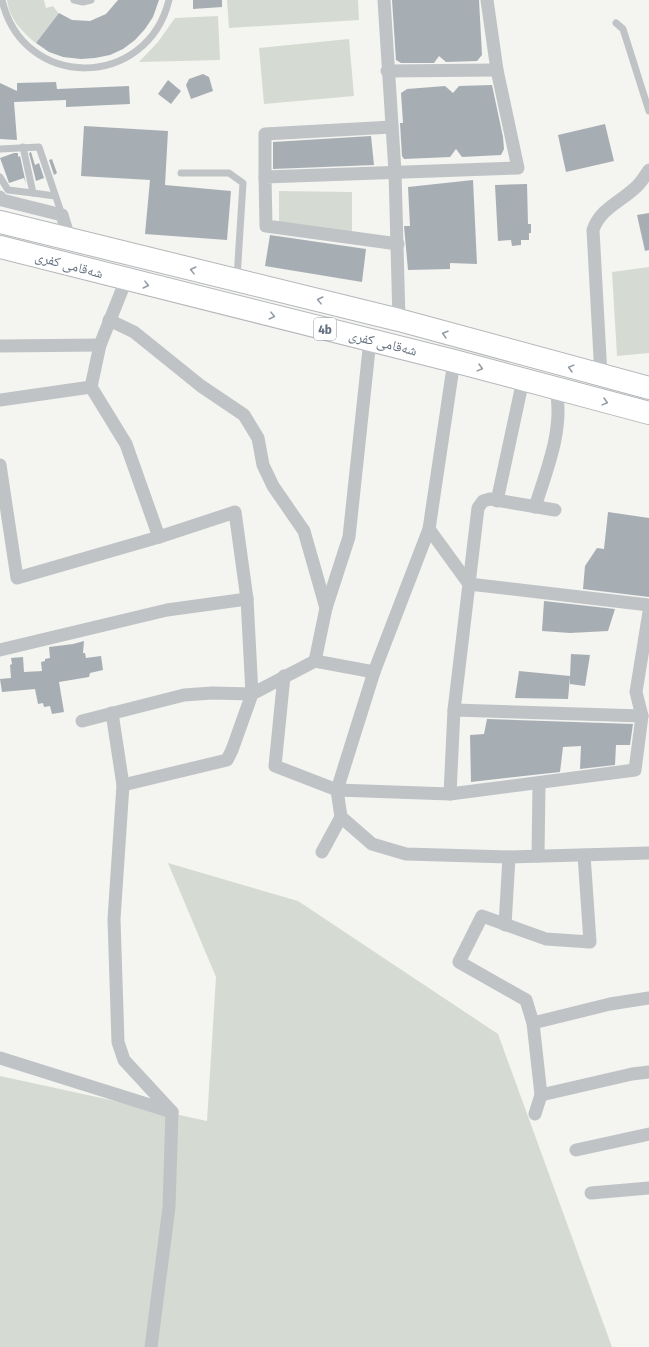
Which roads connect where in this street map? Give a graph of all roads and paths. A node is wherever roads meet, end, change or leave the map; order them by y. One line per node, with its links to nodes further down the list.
1 (74, 0): 2 (lane)
2 (91, 0)
3 (169, 0): 6 (lane)
4 (384, 0): 9 (street)
5 (487, 0): 8 (street)
6 (1, 1)
7 (616, 23): 10 (lane)
8 (497, 70): 9 (street); 15 (street)
9 (387, 71): 11 (street)
10 (649, 110)
11 (392, 127): 15 (street); 18 (street)
12 (24, 148): 13 (lane); 19 (lane); 20 (lane)
13 (0, 149)
14 (649, 170): 35 (street)
15 (395, 172): 18 (street); 25 (street)
16 (181, 173): 28 (lane)
17 (0, 177): 19 (lane)
18 (265, 178): 25 (street)
19 (34, 193): 20 (lane)
20 (55, 196): 22 (lane)
21 (0, 197): 22 (street)
22 (62, 215): 24 (street)
23 (0, 222): 24 (highway, شەقامی کفری / 4b)
24 (69, 238): 28 (highway, شەقامی کفری / 4b, one-way to 24)
25 (398, 244): 30 (street)
26 (0, 247): 27 (highway, شەقامی کفری / 4b)
27 (126, 280): 29 (street); 31 (highway, شەقامی کفری / 4b, one-way to 31)
28 (237, 280): 30 (highway, شەقامی کفری / 4b, one-way to 28)
29 (109, 320): 32 (street); 51 (street)
30 (399, 320): 35 (highway, شەقامی کفری / 4b, one-way to 30)
31 (370, 340): 34 (highway, شەقامی کفری / 4b); 51 (street)
32 (100, 344): 33 (street); 37 (street)
33 (0, 346)
34 (454, 361): 36 (highway, شەقامی کفری / 4b, one-way to 36); 46 (street)
35 (600, 376): 38 (highway, شەقامی کفری / 4b)
36 (523, 380): 39 (highway, شەقامی کفری / 4b); 43 (street)
37 (91, 387): 40 (street); 47 (street)
38 (649, 388)
39 (556, 389): 41 (highway, شەقامی کفری / 4b, one-way to 41); 44 (street)
40 (0, 400)
41 (649, 413)
42 (0, 465): 47 (street)
43 (496, 500): 44 (street); 48 (street)
44 (535, 507): 45 (street)
45 (555, 510)
46 (429, 529): 48 (street); 55 (street)
47 (160, 537): 49 (street)
48 (469, 584): 50 (street); 58 (street)
49 (247, 599): 53 (street); 57 (street)
50 (649, 605)
51 (326, 608): 54 (street)
52 (649, 612): 60 (street)
53 (0, 650)
54 (315, 661): 55 (street); 56 (street)
55 (374, 672): 64 (street)
56 (284, 676): 57 (street); 64 (street)
57 (252, 694): 59 (street); 63 (street)
58 (454, 710): 60 (street); 65 (street)
59 (112, 713): 61 (street); 63 (street)
60 (642, 716): 62 (street)
61 (82, 721)
62 (539, 783): 65 (street); 70 (street)
63 (123, 785): 78 (street)
64 (337, 790): 65 (street); 66 (street)
65 (450, 794)
66 (341, 817): 67 (street); 71 (street)
67 (322, 852)
68 (649, 853): 69 (street)
69 (584, 855): 70 (street); 72 (street)
70 (538, 856): 71 (street)
71 (509, 857): 72 (street)
72 (505, 925): 74 (street)
73 (649, 998): 74 (street)
74 (533, 1023): 77 (street)
75 (0, 1058): 78 (street)
76 (649, 1072): 77 (street)
77 (541, 1095): 79 (street)
78 (172, 1112): 84 (street)
79 (535, 1114)
80 (649, 1134): 81 (street)
81 (576, 1150)
82 (649, 1188): 83 (street)
83 (590, 1193)
84 (151, 1347)

